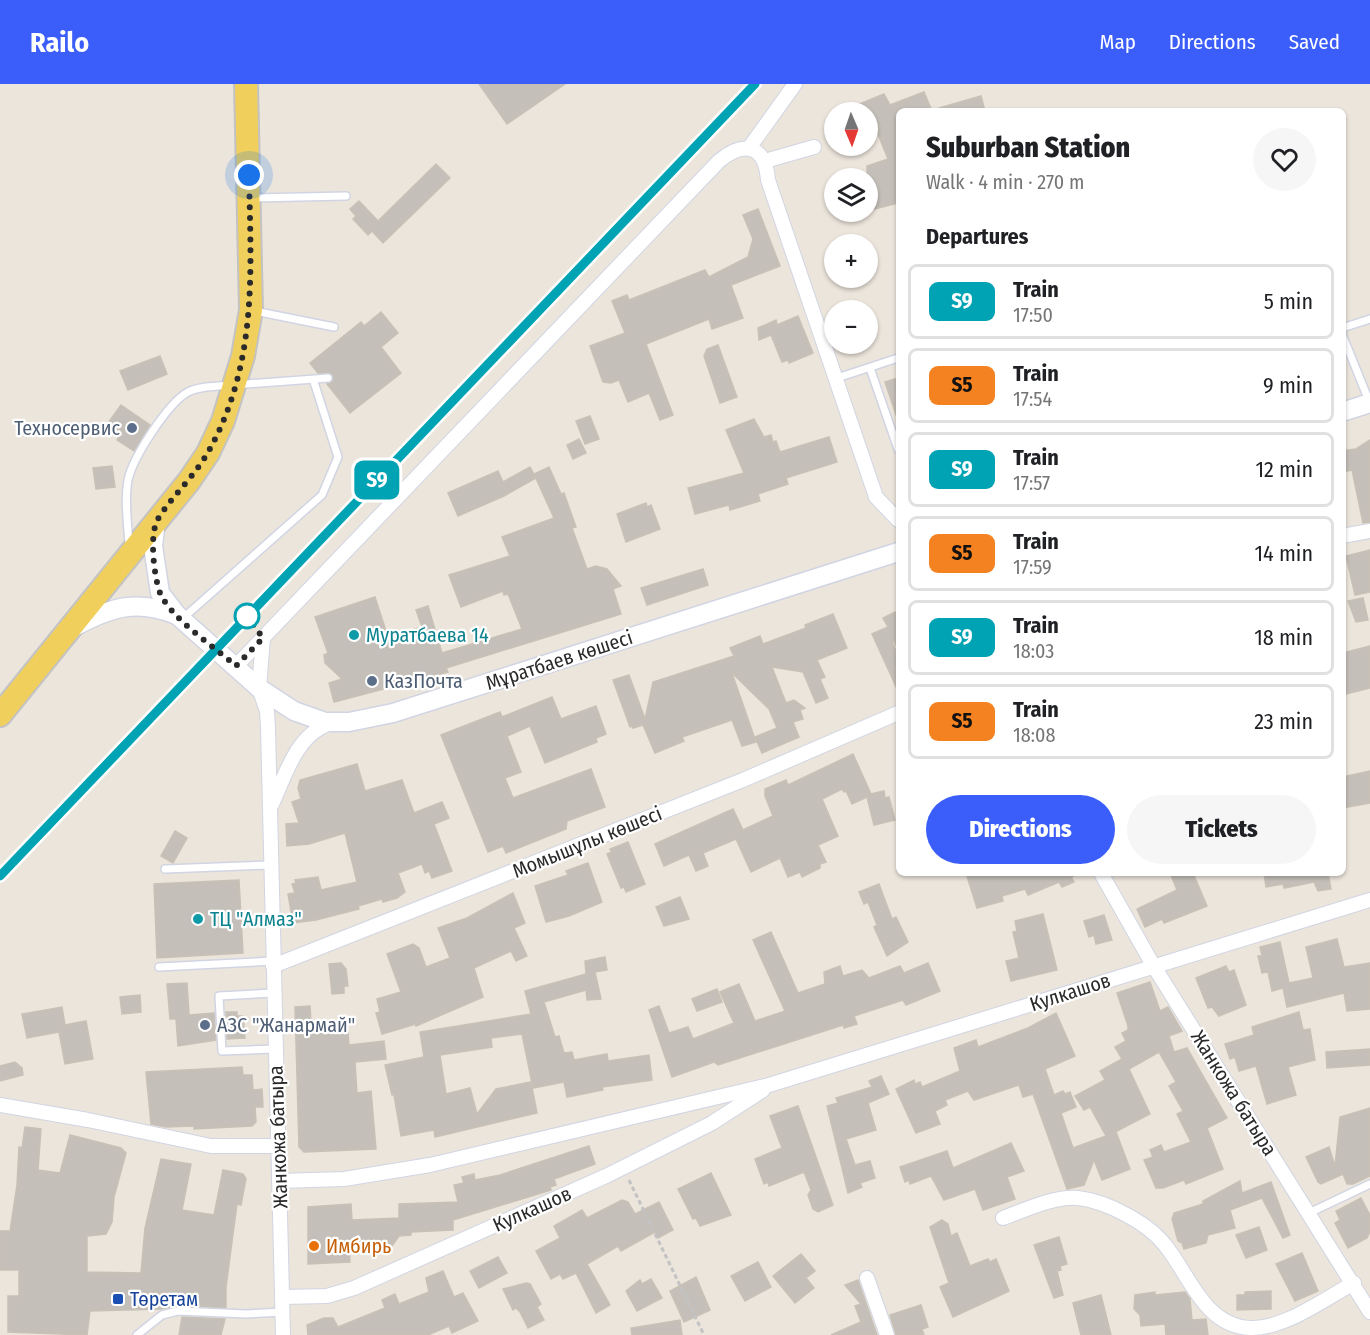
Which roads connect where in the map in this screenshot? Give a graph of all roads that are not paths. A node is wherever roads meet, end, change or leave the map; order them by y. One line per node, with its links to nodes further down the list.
1 (246, 84): 7 (main road)
2 (795, 84): 4 (street)
3 (814, 147): 5 (street)
4 (749, 148): 5 (street); 30 (street)
5 (765, 161): 16 (street)
6 (346, 196): 7 (lane)
7 (249, 198): 8 (main road)
8 (251, 310): 10 (lane); 18 (main road)
9 (1370, 319): 11 (lane)
10 (334, 327)
11 (1346, 327)
12 (1346, 344): 19 (lane)
13 (896, 359): 14 (lane)
14 (870, 368): 16 (lane); 21 (lane)
15 (328, 378): 17 (lane)
16 (837, 378): 22 (street)
17 (314, 382): 18 (lane); 28 (lane)
18 (235, 385): 23 (main road); 26 (lane)
19 (1370, 403): 20 (street)
20 (1346, 411)
21 (896, 443)
22 (896, 518)
23 (156, 521): 26 (main road); 28 (street)
24 (1370, 531): 25 (street)
25 (1346, 535)
26 (129, 553): 29 (main road)
27 (896, 553): 35 (street, Мұратбаев көшесі)
28 (180, 617): 29 (street); 31 (street, Мұратбаев көшесі)
29 (68, 631): 34 (main road)
30 (263, 638): 31 (street); 32 (street)
31 (236, 666): 32 (street, Мұратбаев көшесі)
32 (259, 688): 35 (street, Мұратбаев көшесі); 36 (street, Жанкожа батыра)
33 (896, 714): 41 (street, Момышұлы көшесі)
34 (0, 715)
35 (334, 722): 36 (street)
36 (270, 808): 37 (street, Жанкожа батыра)
37 (270, 865): 38 (lane); 41 (street, Жанкожа батыра)
38 (165, 869)
39 (1103, 876): 42 (street, Жанкожа батыра)
40 (1370, 900): 42 (street, Кулкашов)
41 (273, 963): 43 (lane); 44 (street, Жанкожа батыра)
42 (1153, 966): 46 (street, Кулкашов); 51 (street, Жанкожа батыра)
43 (159, 967)
44 (274, 993): 45 (street, Жанкожа батыра); 45 (lane)
45 (275, 1048): 48 (street, Жанкожа батыра)
46 (769, 1085): 49 (street, Кулкашов); 55 (street, Кулкашов)
47 (0, 1105): 48 (street)
48 (277, 1146): 49 (street, Жанкожа батыра)
49 (279, 1181): 55 (street, Жанкожа батыра)
50 (1370, 1184): 51 (lane)
51 (1309, 1212): 54 (street, Жанкожа батыра)
52 (1003, 1218): 58 (street)
53 (867, 1278): 61 (street)
54 (1354, 1283): 57 (street, Жанкожа батыра); 58 (street)
55 (282, 1297): 56 (street, Жанкожа батыра)
56 (283, 1312): 59 (lane); 60 (street, Жанкожа батыра)
57 (1370, 1312)
58 (1243, 1331)
59 (137, 1335)
60 (284, 1335)
61 (887, 1335)

